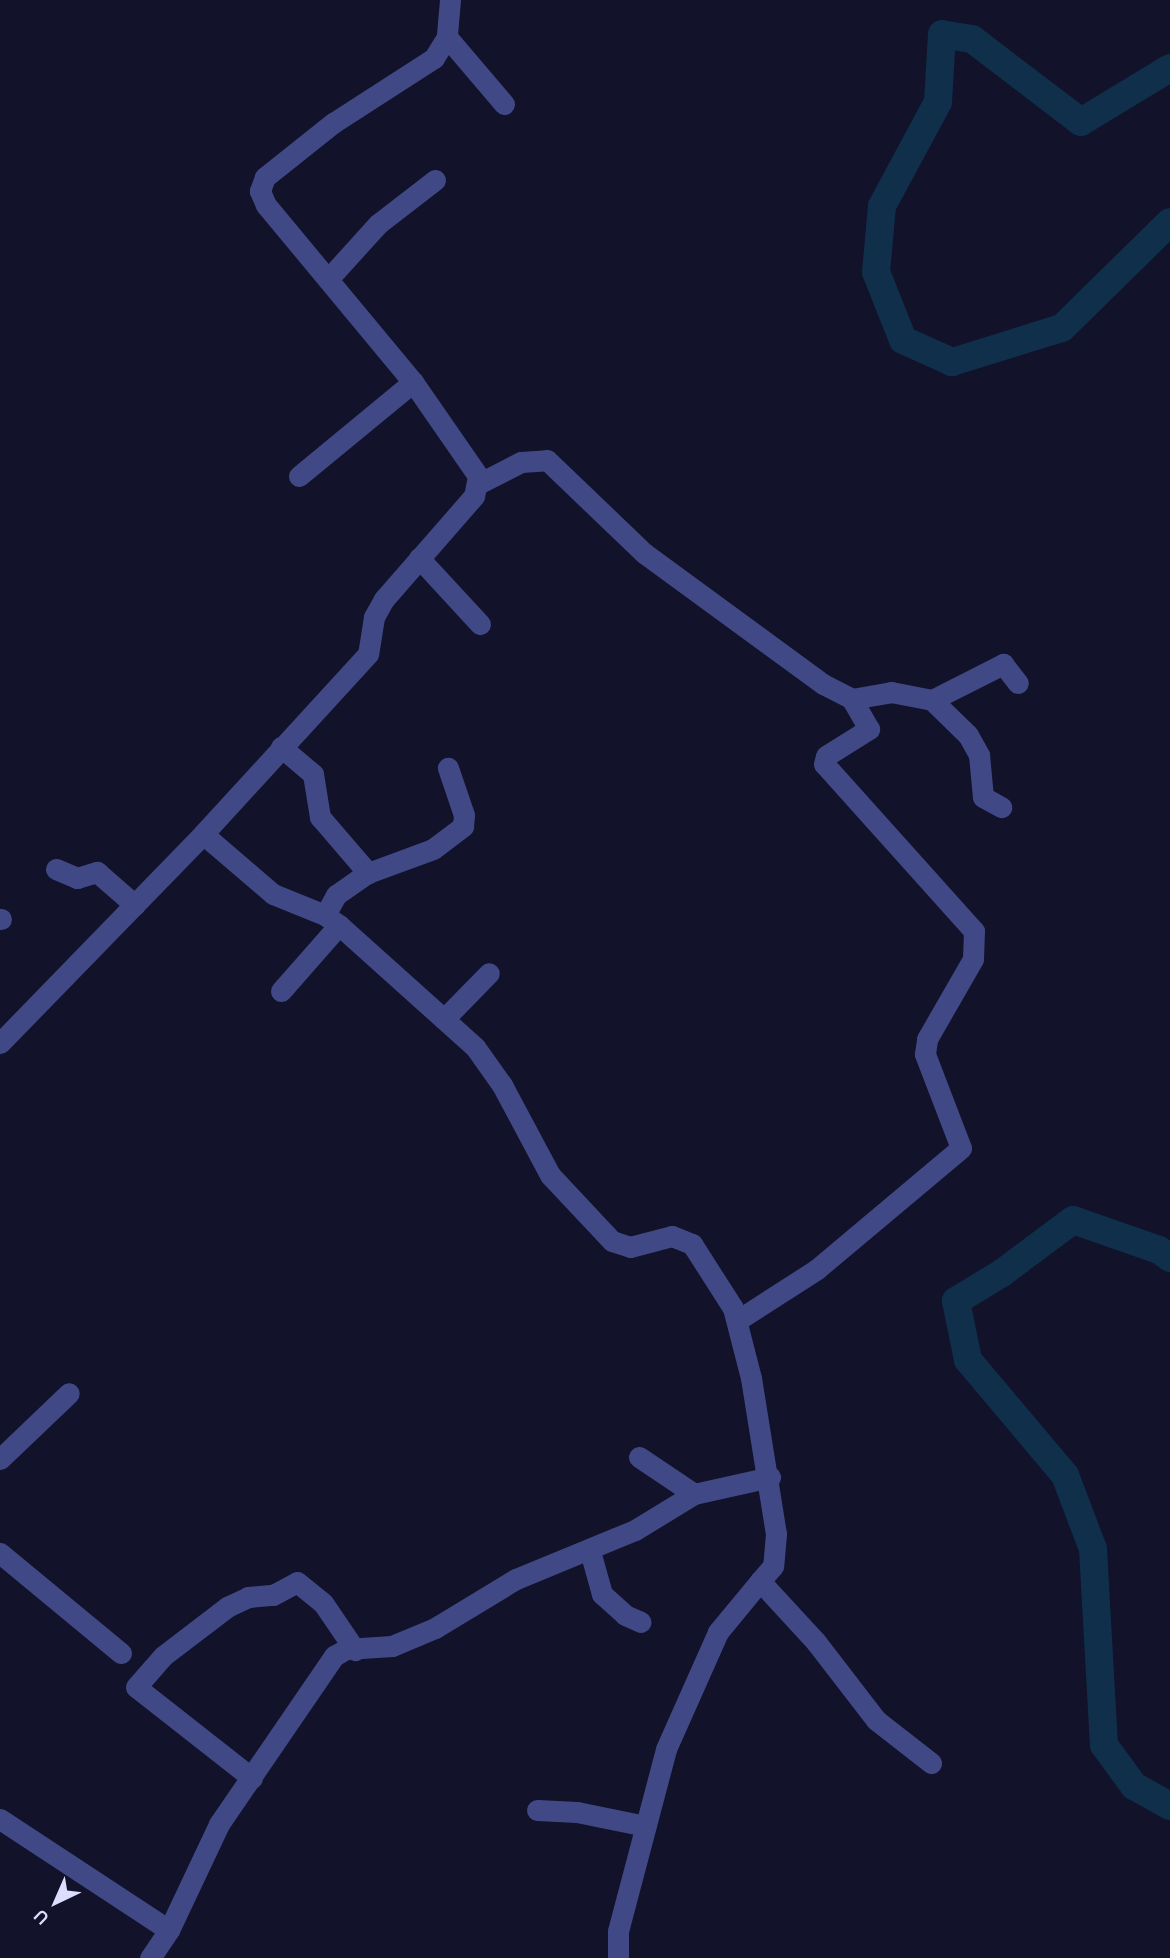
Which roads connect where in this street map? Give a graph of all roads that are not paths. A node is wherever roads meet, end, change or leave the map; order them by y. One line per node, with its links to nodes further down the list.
1 (450, 0): 2 (street)
2 (447, 37): 3 (street); 5 (street)
3 (504, 104)
4 (435, 180): 5 (street)
5 (330, 277): 6 (street)
6 (414, 382): 7 (street); 8 (street)
7 (299, 476)
8 (478, 484): 9 (street); 12 (street)
9 (419, 558): 10 (street); 14 (street)
10 (480, 624)
11 (1018, 683): 13 (street)
12 (852, 699): 13 (street); 26 (street)
13 (932, 700): 16 (street)
14 (281, 747): 17 (street); 19 (street)
15 (448, 768): 19 (street)
16 (1001, 807)
17 (204, 834): 20 (street); 21 (street)
18 (56, 869): 20 (street)
19 (368, 873): 21 (street)
20 (135, 905): 25 (street)
21 (332, 920): 23 (street); 24 (street)
22 (489, 973): 24 (street)
23 (281, 992)
24 (444, 1019): 26 (street)
25 (4, 1032)
26 (738, 1320): 30 (street)
27 (69, 1393): 29 (street)
28 (639, 1457): 31 (street)
29 (0, 1459)
30 (770, 1477): 31 (street); 34 (street)
31 (694, 1494): 32 (street)
32 (590, 1551): 35 (street); 36 (street)
33 (0, 1553): 37 (street)
34 (760, 1581): 38 (street); 42 (street)
35 (641, 1622)
36 (355, 1650): 39 (street); 39 (street)
37 (121, 1653)
38 (931, 1763)
39 (252, 1778): 43 (street)
40 (537, 1811): 42 (street)
41 (0, 1819): 43 (street)
42 (646, 1826): 45 (street)
43 (169, 1930): 44 (street)
44 (149, 1958)
45 (618, 1958)

